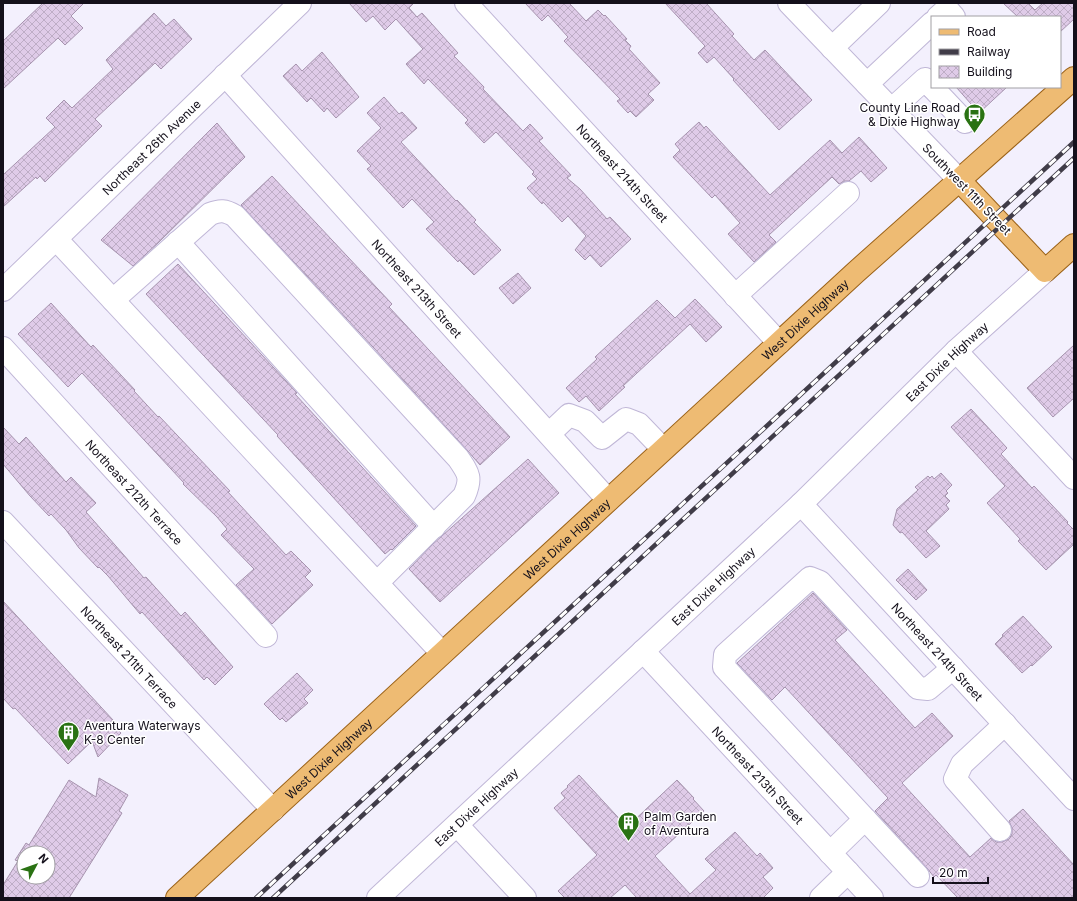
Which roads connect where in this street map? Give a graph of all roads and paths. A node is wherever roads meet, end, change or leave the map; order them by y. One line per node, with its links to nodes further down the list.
1 (300, 3): 9 (street, Northeast 26th Avenue)
2 (466, 3): 25 (street, Northeast 214th Street)
3 (879, 3): 8 (street)
4 (795, 5): 8 (street, Southwest 11th Street)
5 (939, 16): 6 (street)
6 (953, 16)
7 (931, 24): 12 (street)
8 (832, 48): 12 (street, Southwest 11th Street)
9 (225, 75): 20 (street, Northeast 26th Avenue); 30 (street, Northeast 213th Street)
10 (1074, 78): 13 (main road, West Dixie Highway)
11 (930, 81): 16 (street)
12 (867, 84): 16 (street, Southwest 11th Street)
13 (1061, 85)
14 (936, 88): 17 (street)
15 (1048, 92): 18 (main road, West Dixie Highway)
16 (891, 110): 18 (street, Southwest 11th Street)
17 (965, 122)
18 (960, 181): 23 (main road, Southwest 11th Street); 27 (main road, West Dixie Highway)
19 (848, 193): 25 (street)
20 (56, 239): 24 (street, Northeast 26th Avenue); 26 (street)
21 (178, 242): 26 (street); 36 (street); 36 (street)
22 (1074, 246): 23 (main road)
23 (1045, 271): 29 (street, East Dixie Highway)
24 (3, 290)
25 (735, 296): 27 (street, Northeast 214th Street)
26 (113, 300): 37 (street)
27 (779, 343): 31 (main road, West Dixie Highway)
28 (3, 348): 38 (street, Northeast 212th Terrace)
29 (956, 351): 32 (street); 34 (street, East Dixie Highway)
30 (548, 434): 31 (street); 33 (street, Northeast 213th Street)
31 (663, 449): 33 (main road, West Dixie Highway)
32 (1074, 478)
33 (608, 500): 40 (main road, West Dixie Highway)
34 (801, 504): 39 (street, East Dixie Highway); 41 (street, Northeast 214th Street)
35 (3, 522): 44 (street, Northeast 211th Terrace)
36 (434, 526): 37 (street)
37 (377, 583): 40 (street)
38 (266, 636)
39 (643, 651): 46 (street, East Dixie Highway); 48 (street, Northeast 213th Street)
40 (442, 652): 44 (main road, West Dixie Highway)
41 (953, 668): 42 (street, Northeast 214th Street); 45 (street)
42 (1005, 724): 43 (street, Northeast 214th Street); 47 (street)
43 (1074, 799)
44 (274, 810): 51 (main road, West Dixie Highway)
45 (865, 819): 48 (street); 50 (street)
46 (457, 825): 52 (street, East Dixie Highway); 53 (street)
47 (1000, 830)
48 (830, 852): 49 (street, Northeast 213th Street)
49 (848, 872): 54 (street); 55 (street, Northeast 213th Street)
50 (918, 876)
51 (176, 898)
52 (378, 898)
53 (525, 898)
54 (821, 898)
55 (872, 898)

